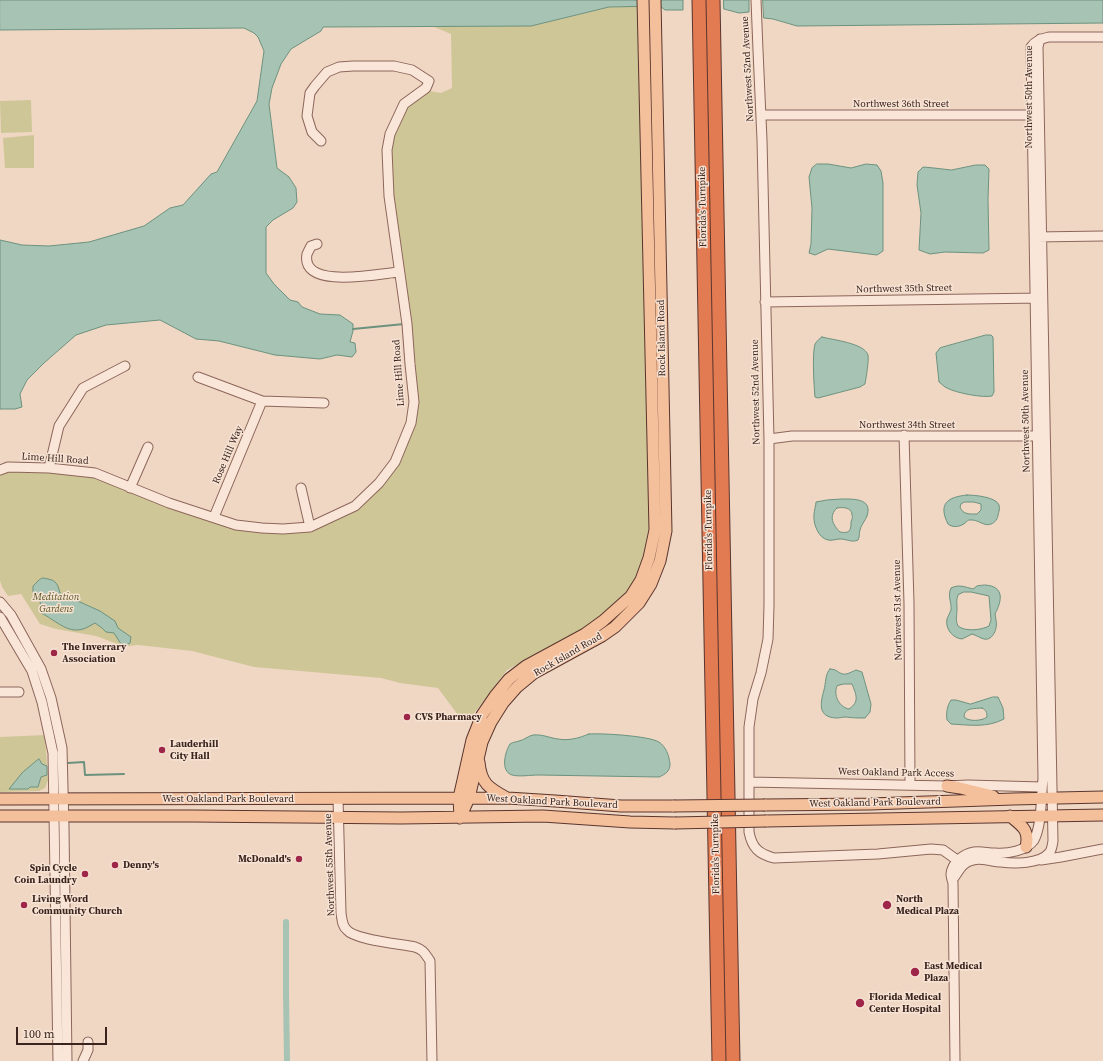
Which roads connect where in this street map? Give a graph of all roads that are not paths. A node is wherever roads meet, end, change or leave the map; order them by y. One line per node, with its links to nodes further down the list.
1 (756, 0): 7 (street, Northwest 52nd Avenue)
2 (643, 4): 44 (main road, Rock Island Road)
3 (655, 4): 37 (main road, Rock Island Road)
4 (700, 6): 68 (highway, Florida's Turnpike)
5 (713, 6): 69 (highway, Florida's Turnpike)
6 (1103, 37): 8 (street, Northwest 50th Avenue)
7 (762, 115): 8 (street, Northwest 36th Street); 15 (street, Northwest 52nd Avenue)
8 (1036, 115): 11 (street, Northwest 50th Avenue)
9 (321, 141): 13 (street, Lime Hill Road)
10 (1103, 236): 11 (street)
11 (1038, 237): 14 (street, Northwest 50th Avenue)
12 (317, 244): 13 (street)
13 (399, 272): 29 (street, Lime Hill Road)
14 (1039, 298): 15 (street, Northwest 35th Street); 21 (street, Northwest 50th Avenue)
15 (765, 302): 22 (street, Northwest 52nd Avenue)
16 (125, 366): 24 (street)
17 (198, 377): 18 (street)
18 (262, 402): 19 (street); 28 (street, Rose Hill Way)
19 (324, 403)
20 (904, 435): 21 (street, Northwest 34th Street); 22 (street, Northwest 34th Street); 39 (street, Northwest 51st Avenue)
21 (1041, 436): 32 (street, Northwest 50th Avenue)
22 (769, 439): 38 (street, Northwest 52nd Avenue)
23 (148, 447): 26 (street)
24 (49, 468): 25 (street, Lime Hill Road); 26 (street, Lime Hill Road)
25 (0, 470)
26 (130, 488): 28 (street, Lime Hill Road)
27 (301, 488): 29 (street)
28 (214, 517): 29 (street, Lime Hill Road)
29 (310, 527)
30 (0, 602): 34 (street)
31 (0, 617): 33 (street)
32 (1045, 664): 41 (street, Northwest 50th Avenue); 46 (street, Northwest 50th Avenue)
33 (32, 671): 34 (street); 48 (street)
34 (45, 682): 48 (street)
35 (0, 692): 36 (street)
36 (19, 692)
37 (478, 756): 44 (main road, Rock Island Road); 45 (main road)
38 (749, 782): 39 (street, West Oakland Park Access); 60 (street, Northwest 52nd Avenue)
39 (910, 785): 40 (street, West Oakland Park Access)
40 (946, 786): 41 (street, West Oakland Park Access); 49 (main road)
41 (1042, 787): 46 (street, Northwest 50th Avenue)
42 (1103, 797): 46 (main road, West Oakland Park Boulevard)
43 (338, 798): 44 (main road, West Oakland Park Boulevard); 48 (main road, West Oakland Park Boulevard); 56 (street, Northwest 55th Avenue)
44 (464, 798): 45 (main road, West Oakland Park Boulevard); 57 (main road, Rock Island Road)
45 (508, 798): 49 (main road, West Oakland Park Boulevard, bridge)
46 (1047, 798): 49 (main road, West Oakland Park Boulevard); 50 (street); 55 (street)
47 (0, 799): 48 (main road, West Oakland Park Boulevard)
48 (59, 799): 53 (street)
49 (1014, 799)
50 (1053, 815): 51 (main road, West Oakland Park Boulevard); 55 (main road, West Oakland Park Boulevard); 61 (street)
51 (1103, 815)
52 (0, 816): 53 (main road, West Oakland Park Boulevard)
53 (59, 816): 56 (main road, West Oakland Park Boulevard); 64 (street); 65 (street)
54 (1010, 816): 55 (main road, West Oakland Park Boulevard); 57 (main road, West Oakland Park Boulevard, bridge); 58 (main road)
55 (1040, 816): 58 (street)
56 (339, 818): 57 (main road, West Oakland Park Boulevard); 67 (street, Northwest 55th Avenue)
57 (460, 818)
58 (1026, 847): 60 (street)
59 (1103, 849): 61 (street)
60 (957, 860): 62 (street)
61 (1034, 861): 62 (street)
62 (952, 880): 70 (street)
63 (88, 1042): 66 (street)
64 (58, 1061)
65 (67, 1061)
66 (83, 1061)
67 (432, 1061)
68 (719, 1061)
69 (733, 1061)
70 (955, 1061)

